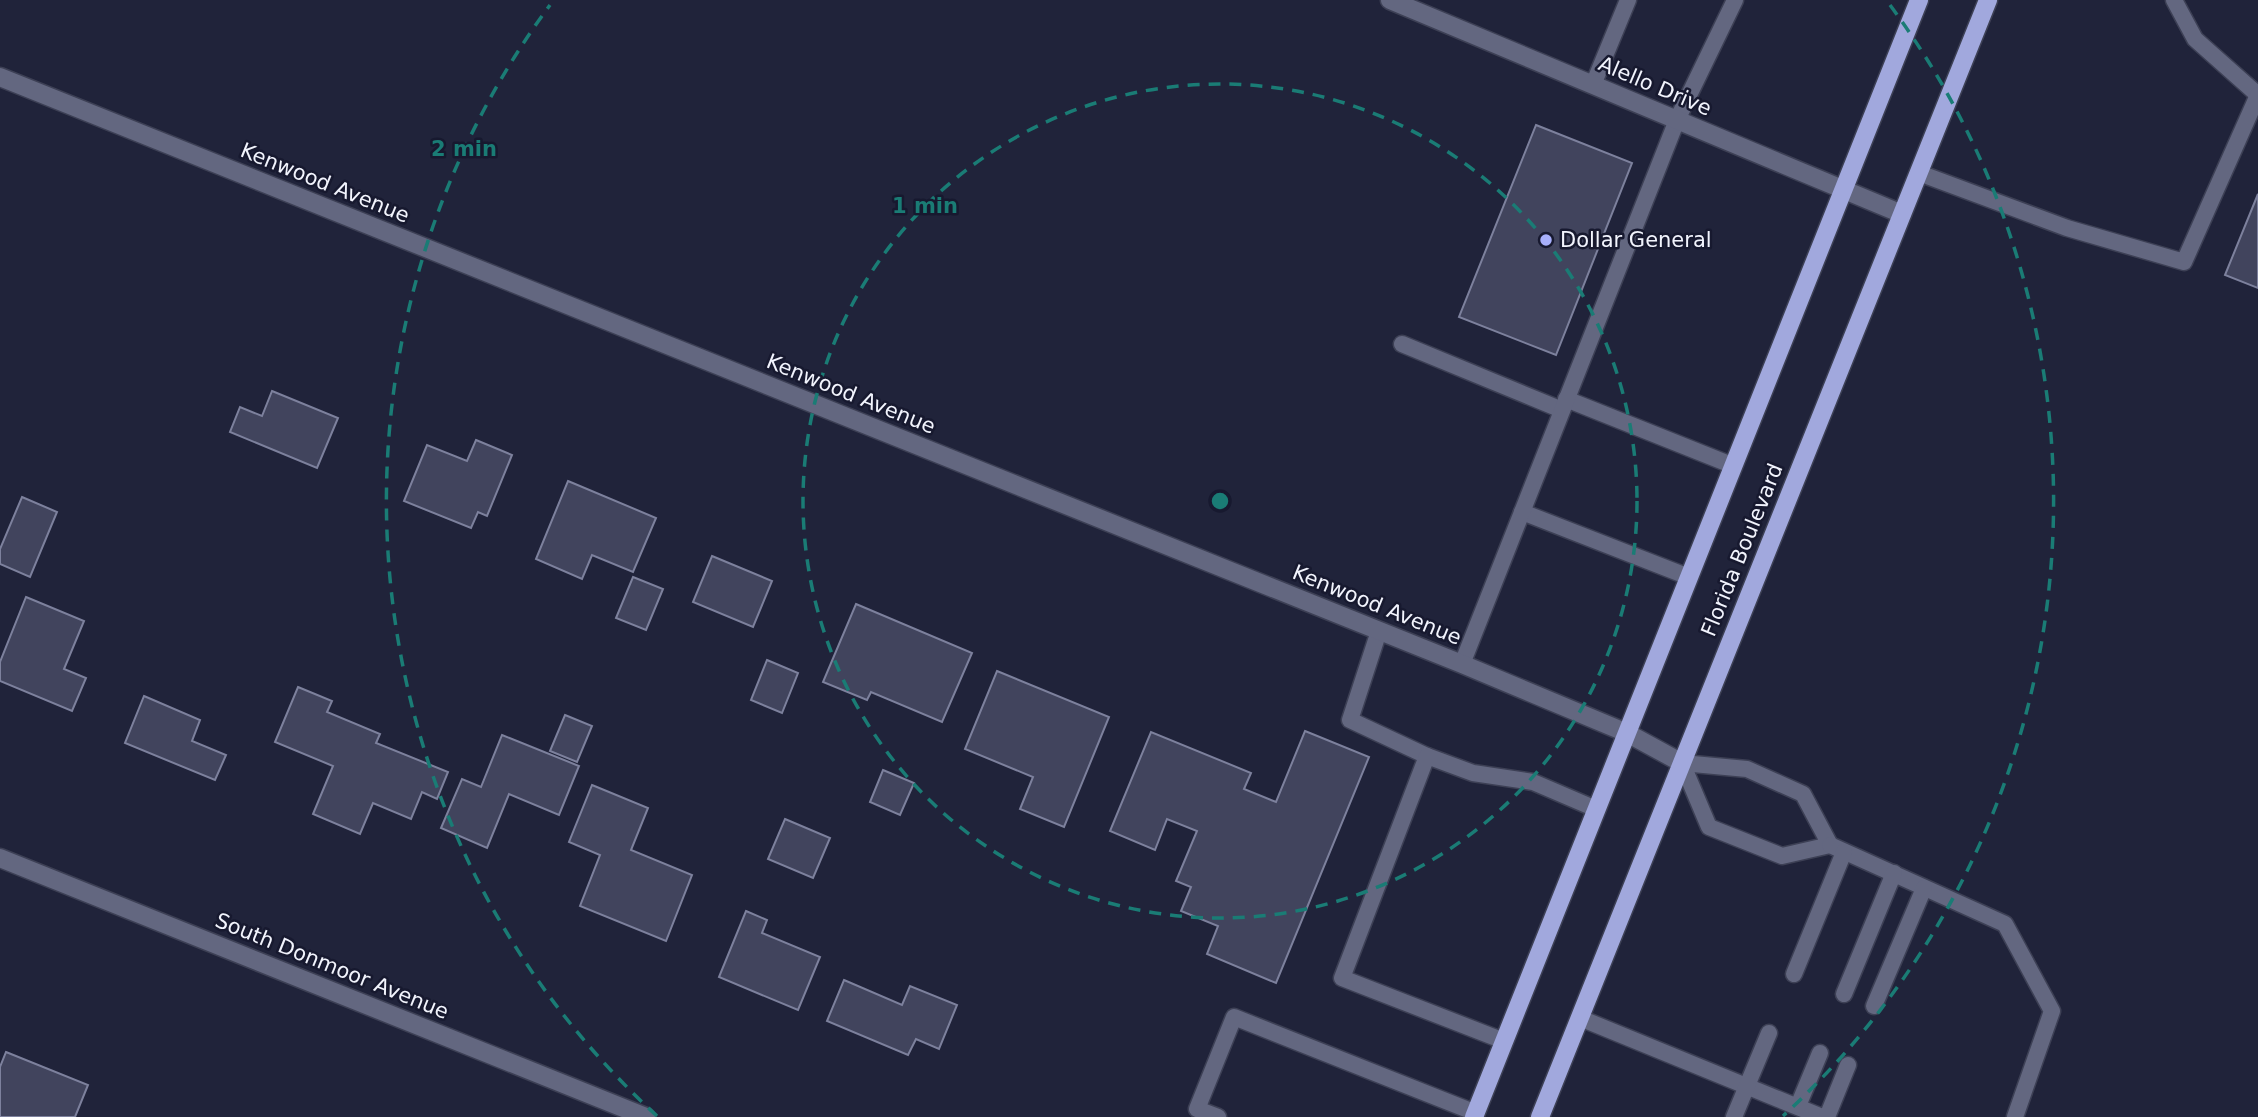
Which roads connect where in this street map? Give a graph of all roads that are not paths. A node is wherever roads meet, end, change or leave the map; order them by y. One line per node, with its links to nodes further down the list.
1 (1390, 0): 8 (street, Alello Drive)
2 (1628, 0): 8 (lane)
3 (1735, 0): 10 (lane)
4 (1919, 0): 12 (main road, Florida Boulevard)
5 (1988, 0): 11 (main road, Florida Boulevard)
6 (2174, 0): 9 (lane)
7 (0, 77): 19 (street, Kenwood Avenue)
8 (1593, 85): 10 (street, Alello Drive)
9 (2258, 95): 11 (lane)
10 (1677, 120): 12 (street, Alello Drive); 15 (lane)
11 (1919, 173): 13 (main road, Florida Boulevard)
12 (1843, 189): 13 (street, Alello Drive); 16 (main road, Florida Boulevard)
13 (1902, 214): 23 (main road, Florida Boulevard)
14 (1402, 344): 15 (lane)
15 (1564, 405): 16 (lane); 17 (lane)
16 (1734, 466): 18 (main road, Florida Boulevard)
17 (1522, 512): 18 (lane); 20 (lane)
18 (1689, 578): 21 (main road, Florida Boulevard)
19 (1379, 631): 20 (street, Kenwood Avenue); 22 (lane)
20 (1462, 664): 21 (street, Kenwood Avenue)
21 (1627, 733): 23 (street, Kenwood Avenue); 24 (main road, Florida Boulevard)
22 (1427, 756): 24 (lane); 34 (lane)
23 (1682, 763): 25 (lane); 25 (lane); 32 (main road, Florida Boulevard)
24 (1596, 809): 34 (main road, Florida Boulevard)
25 (1837, 848): 27 (lane); 29 (lane)
26 (0, 858): 40 (street, South Donmoor Avenue)
27 (1894, 873): 28 (lane); 30 (lane)
28 (1924, 888): 31 (lane); 45 (lane)
29 (1794, 974)
30 (1844, 994)
31 (1874, 1006)
32 (1580, 1018): 37 (lane); 42 (main road, Florida Boulevard)
33 (1769, 1033): 37 (lane)
34 (1504, 1041): 39 (main road, Florida Boulevard)
35 (1820, 1053): 38 (lane)
36 (1848, 1065): 44 (lane)
37 (1748, 1085): 38 (lane); 43 (lane)
38 (1798, 1106): 44 (lane)
39 (1475, 1115): 41 (lane)
40 (646, 1117)
41 (1217, 1117)
42 (1540, 1117)
43 (1734, 1117)
44 (1824, 1117)
45 (2015, 1117)

